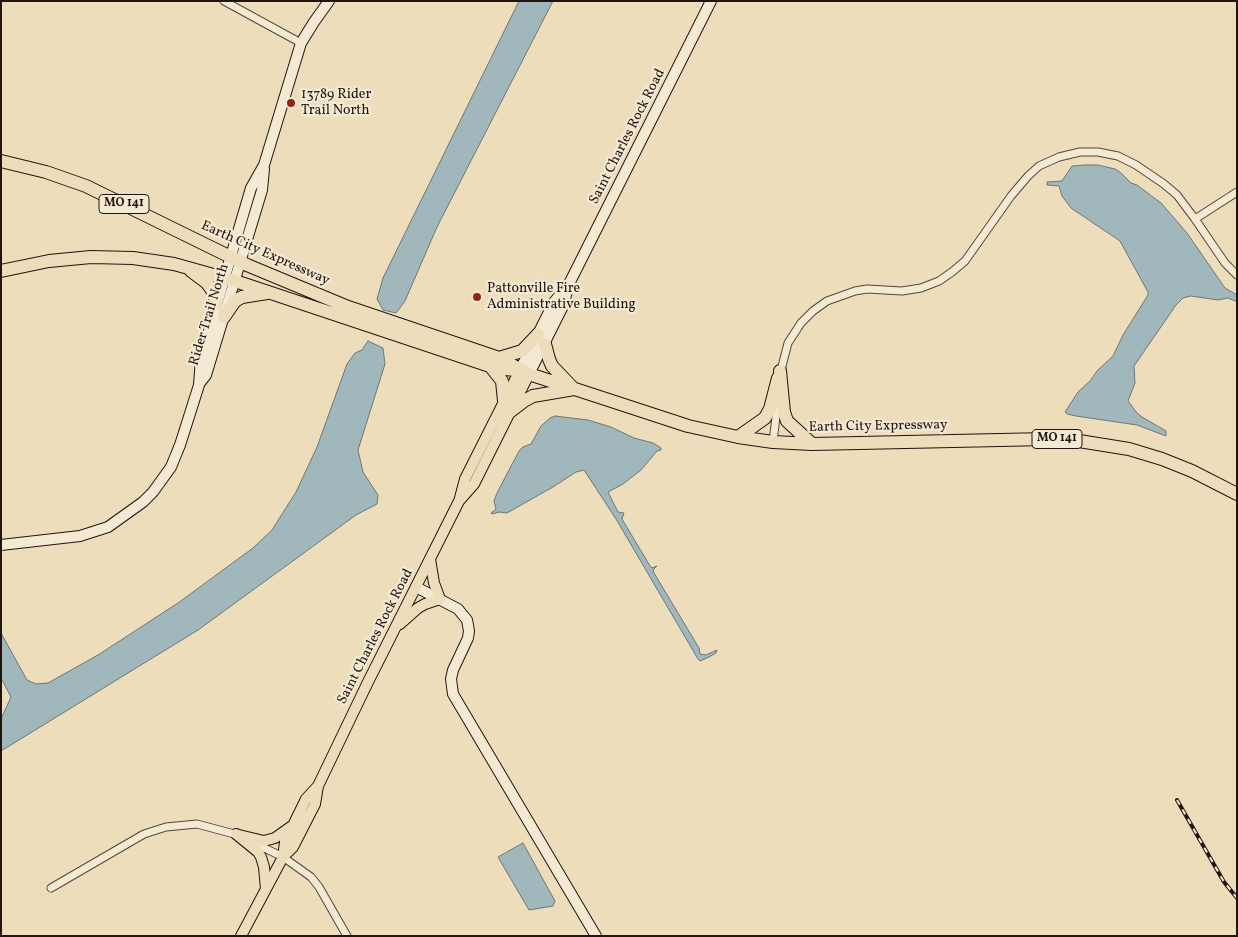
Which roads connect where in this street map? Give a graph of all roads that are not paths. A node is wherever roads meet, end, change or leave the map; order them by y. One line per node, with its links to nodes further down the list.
1 (224, 1): 4 (street)
2 (329, 1): 4 (street, Rider Trail North)
3 (711, 1): 16 (street, Saint Charles Rock Road)
4 (301, 44): 8 (street, Rider Trail North)
5 (1, 161): 8 (highway, Earth City Expressway / MO 141)
6 (1237, 192): 7 (street)
7 (1195, 219): 11 (street); 18 (street)
8 (235, 259): 12 (street, Rider Trail North); 17 (highway, Earth City Expressway / MO 141)
9 (185, 266): 10 (highway, Earth City Expressway / MO 141); 12 (highway, Earth City Expressway / MO 141); 14 (highway)
10 (1, 271)
11 (1237, 275)
12 (229, 279): 13 (highway, Earth City Expressway / MO 141); 14 (street, Rider Trail North); 15 (street, Rider Trail North)
13 (271, 293): 15 (highway); 17 (highway, Earth City Expressway / MO 141)
14 (216, 304): 20 (street, Rider Trail North)
15 (224, 317): 20 (street, Rider Trail North)
16 (541, 339): 17 (highway); 19 (street, Saint Charles Rock Road); 21 (highway)
17 (494, 362): 19 (highway, Earth City Expressway / MO 141); 22 (highway)
18 (780, 370): 23 (highway); 24 (street); 25 (highway)
19 (525, 372): 21 (highway, Earth City Expressway / MO 141); 22 (main road, Saint Charles Rock Road)
20 (198, 385): 27 (street, Rider Trail North)
21 (574, 388): 22 (highway); 23 (highway, Earth City Expressway / MO 141)
22 (507, 406): 28 (main road, Saint Charles Rock Road)
23 (738, 437): 24 (highway, Earth City Expressway / MO 141)
24 (774, 442): 25 (highway, Earth City Expressway / MO 141)
25 (812, 444): 26 (highway, Earth City Expressway / MO 141)
26 (1237, 494)
27 (1, 545)
28 (430, 558): 29 (main road, Saint Charles Rock Road); 30 (main road)
29 (416, 587): 30 (street); 31 (main road, Saint Charles Rock Road)
30 (440, 599): 31 (main road); 40 (street)
31 (395, 628): 32 (main road, Saint Charles Rock Road)
32 (318, 786): 33 (main road, Saint Charles Rock Road); 35 (main road, Saint Charles Rock Road)
33 (293, 825): 34 (main road); 35 (main road, Saint Charles Rock Road)
34 (236, 834): 35 (street); 36 (street); 37 (main road)
35 (284, 857): 37 (main road, Saint Charles Rock Road); 39 (street)
36 (51, 888)
37 (266, 890): 38 (main road, Saint Charles Rock Road)
38 (241, 936)
39 (347, 936)
40 (596, 936)

